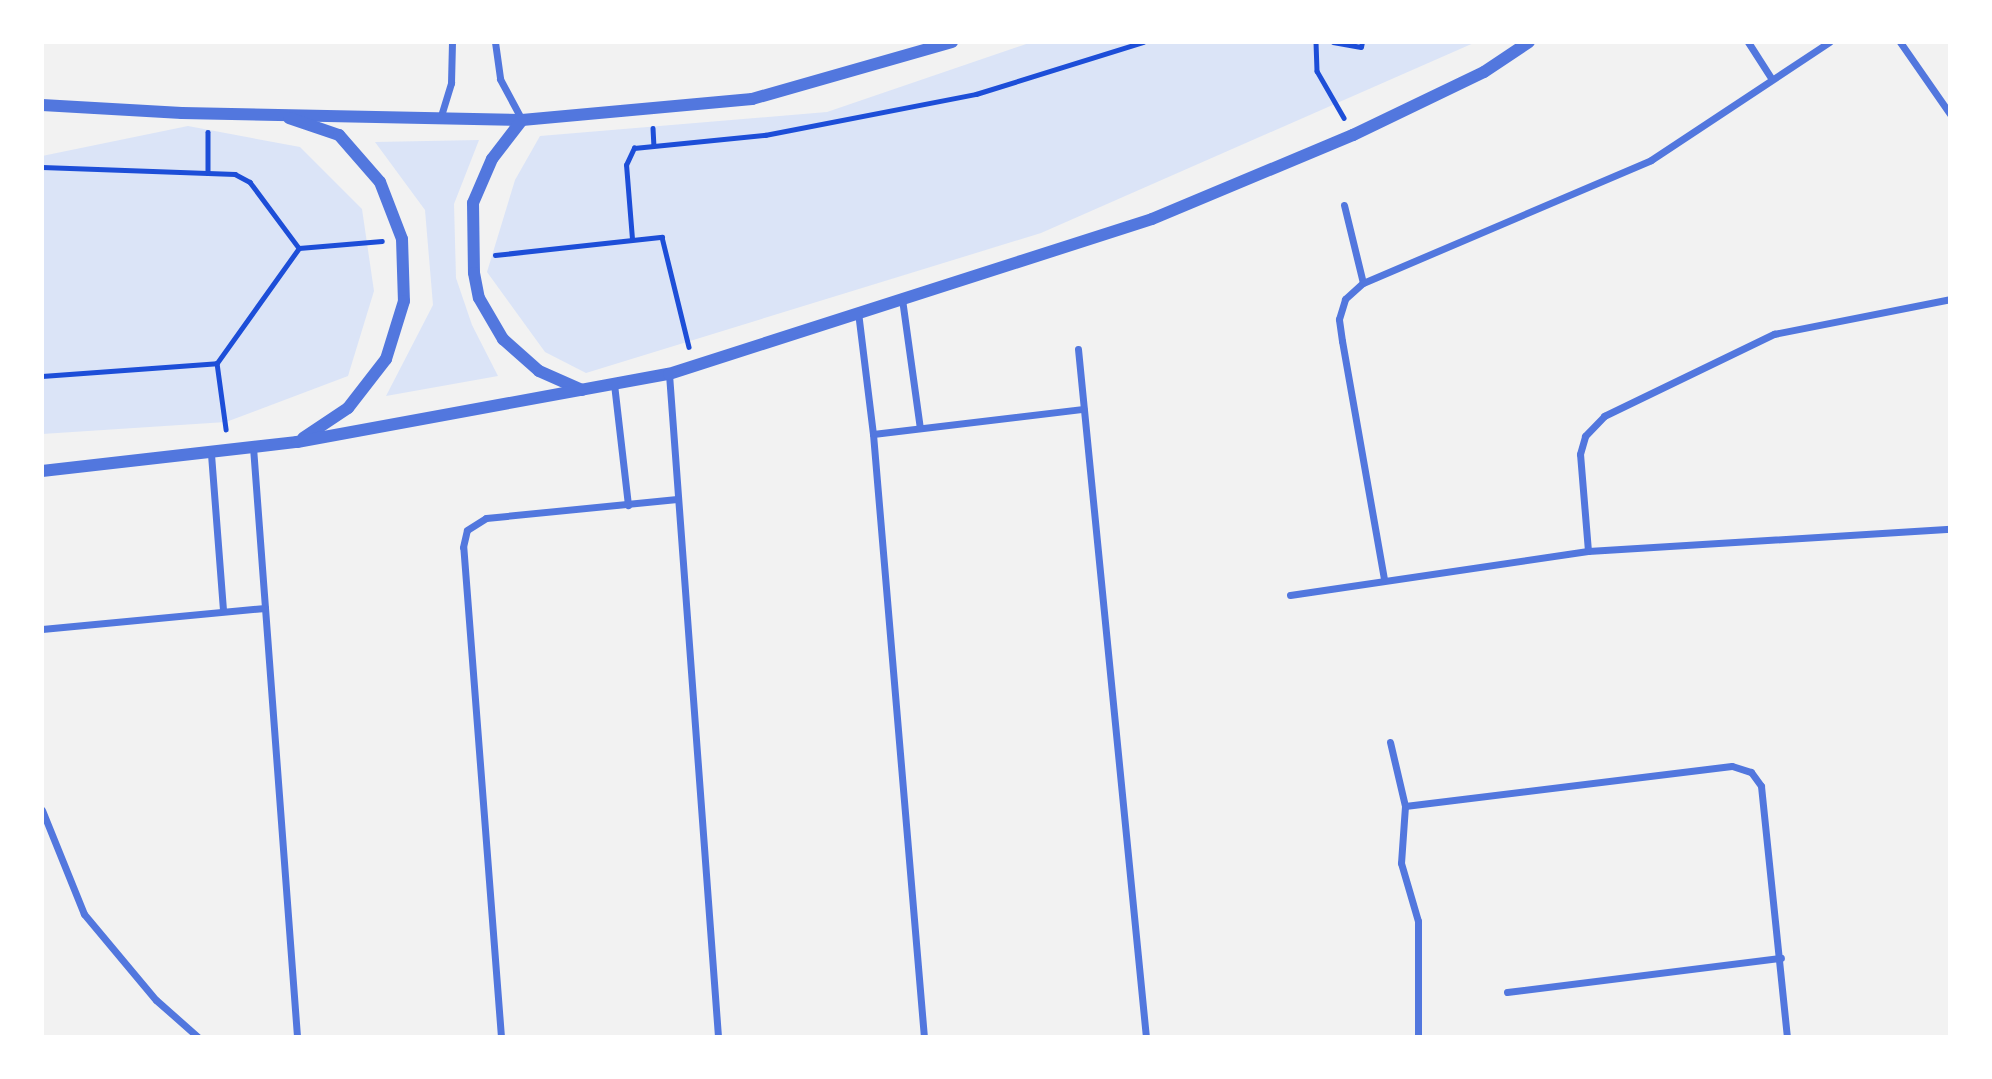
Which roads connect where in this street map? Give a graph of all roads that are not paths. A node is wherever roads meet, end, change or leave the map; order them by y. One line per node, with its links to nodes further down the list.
1 (452, 42): 14 (street)
2 (495, 42): 15 (street)
3 (952, 42): 15 (street)
4 (1748, 42): 10 (street)
5 (1808, 42): 9 (street)
6 (1829, 42): 9 (street)
7 (1900, 42): 13 (street)
8 (1523, 44): 18 (street)
9 (1813, 50): 10 (street)
10 (1771, 78): 17 (street)
11 (42, 105): 12 (street)
12 (277, 114): 14 (street); 28 (street)
13 (1950, 114)
14 (440, 119): 15 (street)
15 (522, 120): 24 (street)
16 (1344, 205): 17 (street)
17 (1363, 283): 36 (street)
18 (902, 299): 20 (street); 26 (street)
19 (1950, 299): 35 (street)
20 (858, 311): 22 (street); 27 (street)
21 (1078, 349): 25 (street)
22 (668, 374): 23 (street); 32 (street)
23 (614, 384): 24 (street); 33 (street)
24 (582, 390): 28 (street)
25 (1084, 409): 26 (street); 51 (street)
26 (920, 428): 27 (street)
27 (873, 434): 50 (street)
28 (297, 442): 29 (street)
29 (253, 447): 30 (street); 38 (street)
30 (211, 454): 31 (street); 39 (street)
31 (42, 471)
32 (677, 499): 33 (street); 49 (street)
33 (628, 505): 48 (street)
34 (1950, 529): 35 (street)
35 (1588, 551): 36 (street)
36 (1384, 579): 37 (street)
37 (1290, 595)
38 (265, 608): 39 (street); 47 (street)
39 (223, 611): 40 (street)
40 (42, 629)
41 (1390, 742): 42 (street)
42 (1405, 806): 44 (street); 52 (street)
43 (42, 810): 46 (street)
44 (1780, 958): 45 (street); 53 (street)
45 (1507, 992)
46 (198, 1037)
47 (297, 1037)
48 (501, 1037)
49 (718, 1037)
50 (923, 1037)
51 (1146, 1037)
52 (1418, 1037)
53 (1787, 1037)

